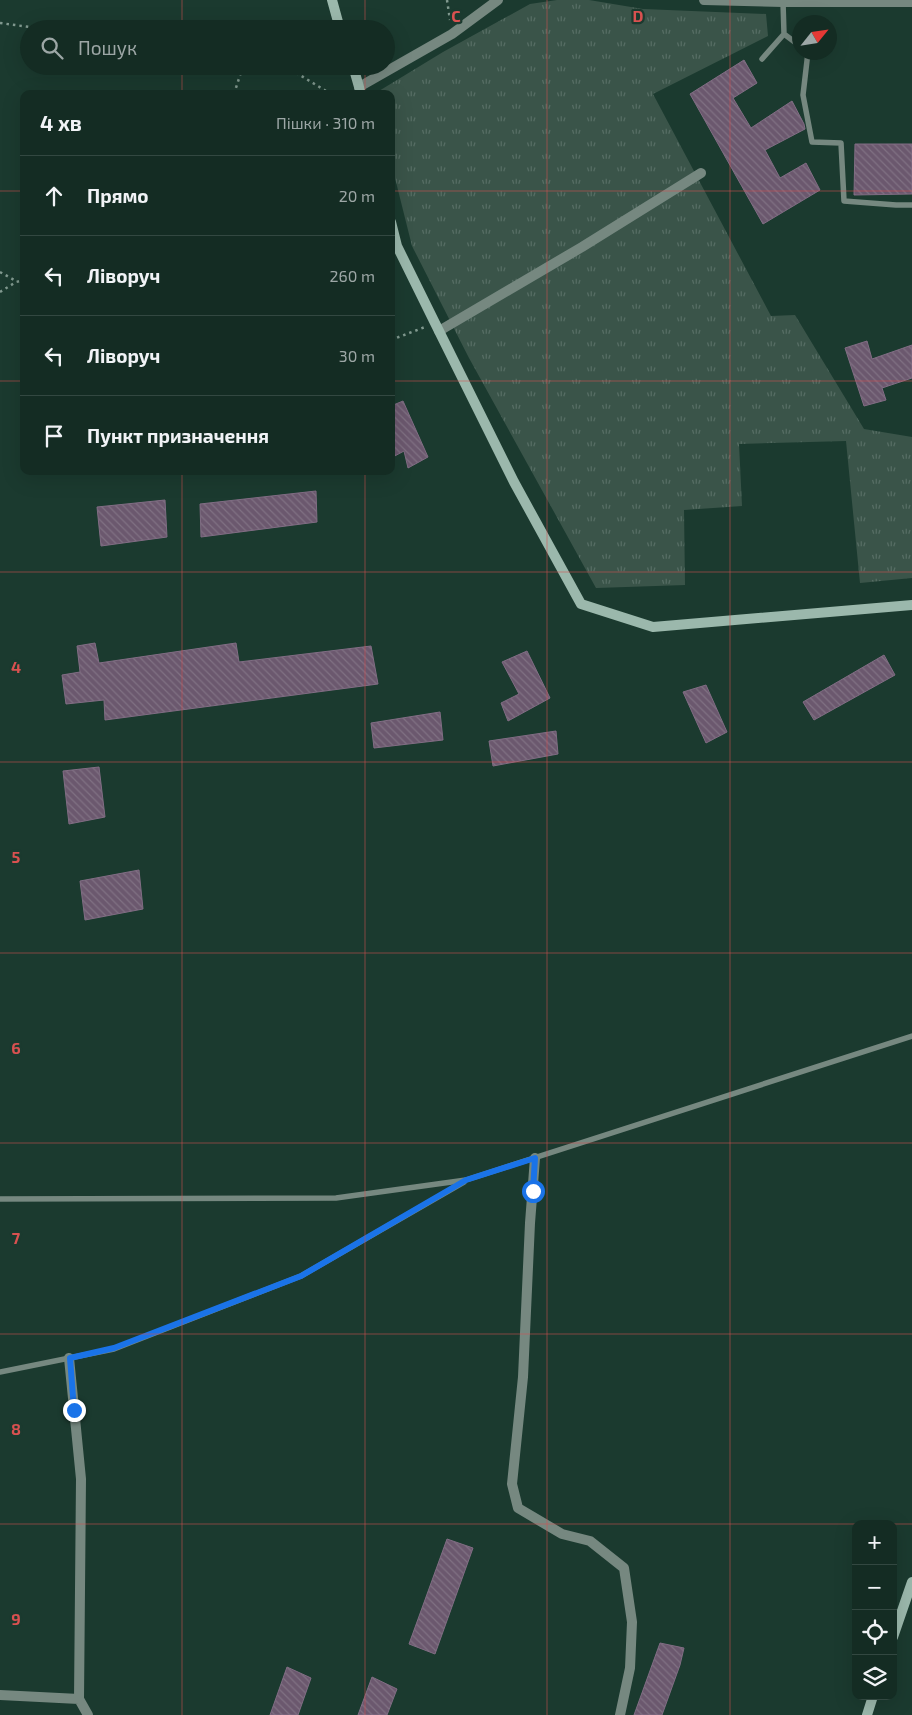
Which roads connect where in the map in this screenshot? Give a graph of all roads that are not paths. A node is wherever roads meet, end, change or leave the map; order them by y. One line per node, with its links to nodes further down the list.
1 (332, 0): 6 (street)
2 (498, 0): 11 (street)
3 (704, 0): 4 (street)
4 (783, 1): 5 (street); 7 (lane)
5 (912, 2)
6 (338, 20)
7 (784, 34): 8 (lane); 9 (lane)
8 (792, 40)
9 (762, 58)
10 (807, 60): 16 (lane)
11 (395, 69)
12 (355, 75): 14 (street)
13 (385, 75): 14 (street)
14 (360, 90)
15 (701, 173): 18 (street)
16 (912, 205)
17 (395, 238): 18 (street)
18 (437, 327): 19 (street)
19 (912, 605)
20 (912, 1036): 21 (lane)
21 (535, 1158): 22 (lane); 32 (street)
22 (466, 1180): 23 (lane); 24 (lane)
23 (0, 1199)
24 (70, 1358): 25 (lane); 29 (street)
25 (0, 1372)
26 (912, 1582): 27 (street)
27 (897, 1625)
28 (0, 1695): 29 (street)
29 (79, 1699): 31 (street)
30 (872, 1700): 33 (street)
31 (88, 1715)
32 (620, 1715)
33 (866, 1715)

